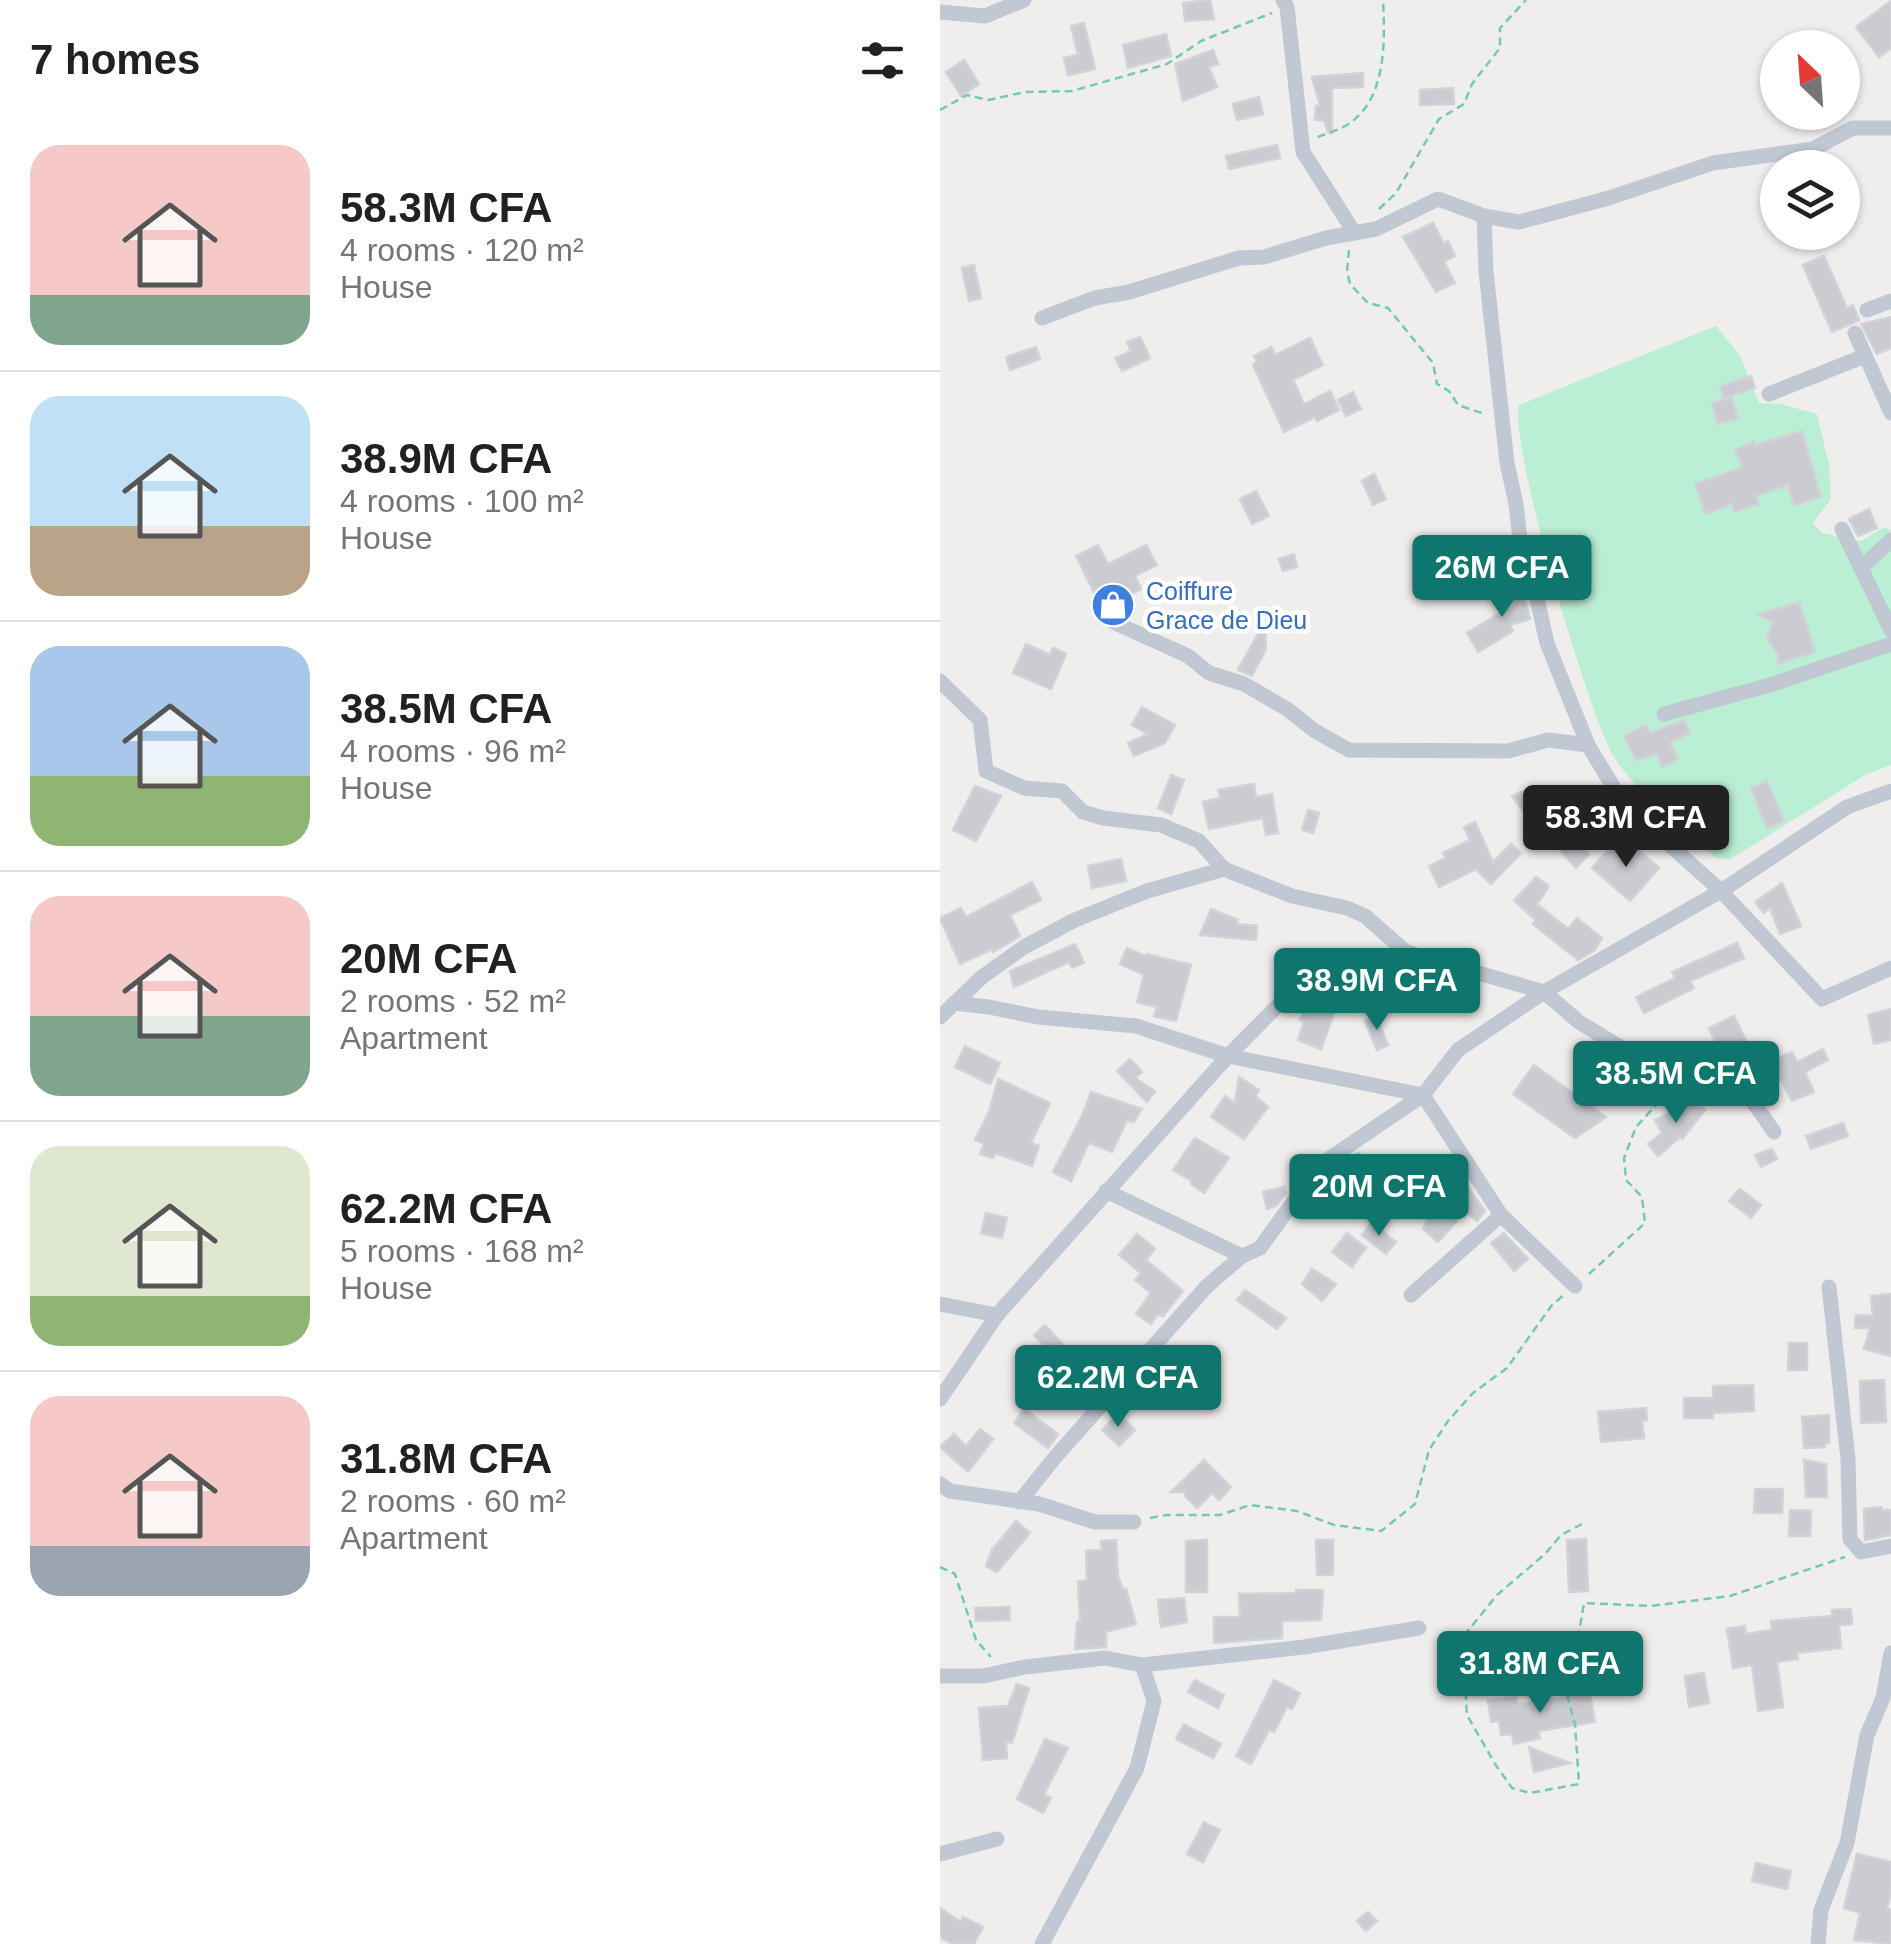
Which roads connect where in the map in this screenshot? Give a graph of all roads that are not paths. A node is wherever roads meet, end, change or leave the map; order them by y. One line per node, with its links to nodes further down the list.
1 (1024, 0): 3 (street)
2 (1285, 4): 6 (street)
3 (940, 12)
4 (1891, 128): 5 (street)
5 (1484, 216): 6 (street); 22 (street)
6 (1354, 232): 9 (street)
7 (1891, 300): 8 (street)
8 (1867, 310)
9 (1042, 318)
10 (1855, 334): 11 (street)
11 (1865, 356): 12 (street); 13 (street)
12 (1769, 394)
13 (1891, 413)
14 (1842, 530): 16 (street)
15 (1891, 540): 16 (street)
16 (1861, 568): 18 (street)
17 (1113, 622): 22 (street)
18 (1891, 630)
19 (1891, 644): 21 (street)
20 (940, 681): 24 (street)
21 (1664, 714)
22 (1588, 745): 25 (street)
23 (1891, 791): 25 (street)
24 (1224, 868): 26 (street); 29 (street)
25 (1721, 891): 27 (street); 28 (street)
26 (1406, 952): 28 (street); 31 (street)
27 (1891, 968)
28 (1544, 992): 32 (street); 33 (street)
29 (954, 1003): 30 (street); 31 (street)
30 (940, 1017)
31 (1228, 1056): 32 (street); 34 (street)
32 (1423, 1095): 35 (street); 36 (street)
33 (1774, 1132)
34 (1106, 1191): 36 (street); 41 (street)
35 (1501, 1214): 37 (street); 39 (street)
36 (1242, 1256): 44 (street)
37 (1575, 1286)
38 (1829, 1287): 46 (street)
39 (1411, 1295)
40 (940, 1304): 41 (street)
41 (997, 1315): 42 (street)
42 (940, 1399)
43 (940, 1484): 44 (street)
44 (1019, 1502): 45 (street)
45 (1134, 1522)
46 (1891, 1546)
47 (1418, 1628): 49 (street)
48 (1891, 1654): 54 (street)
49 (1142, 1665): 50 (street); 53 (street)
50 (940, 1676)
51 (997, 1840): 52 (street)
52 (940, 1854)
53 (1042, 1944)
54 (1818, 1944)

